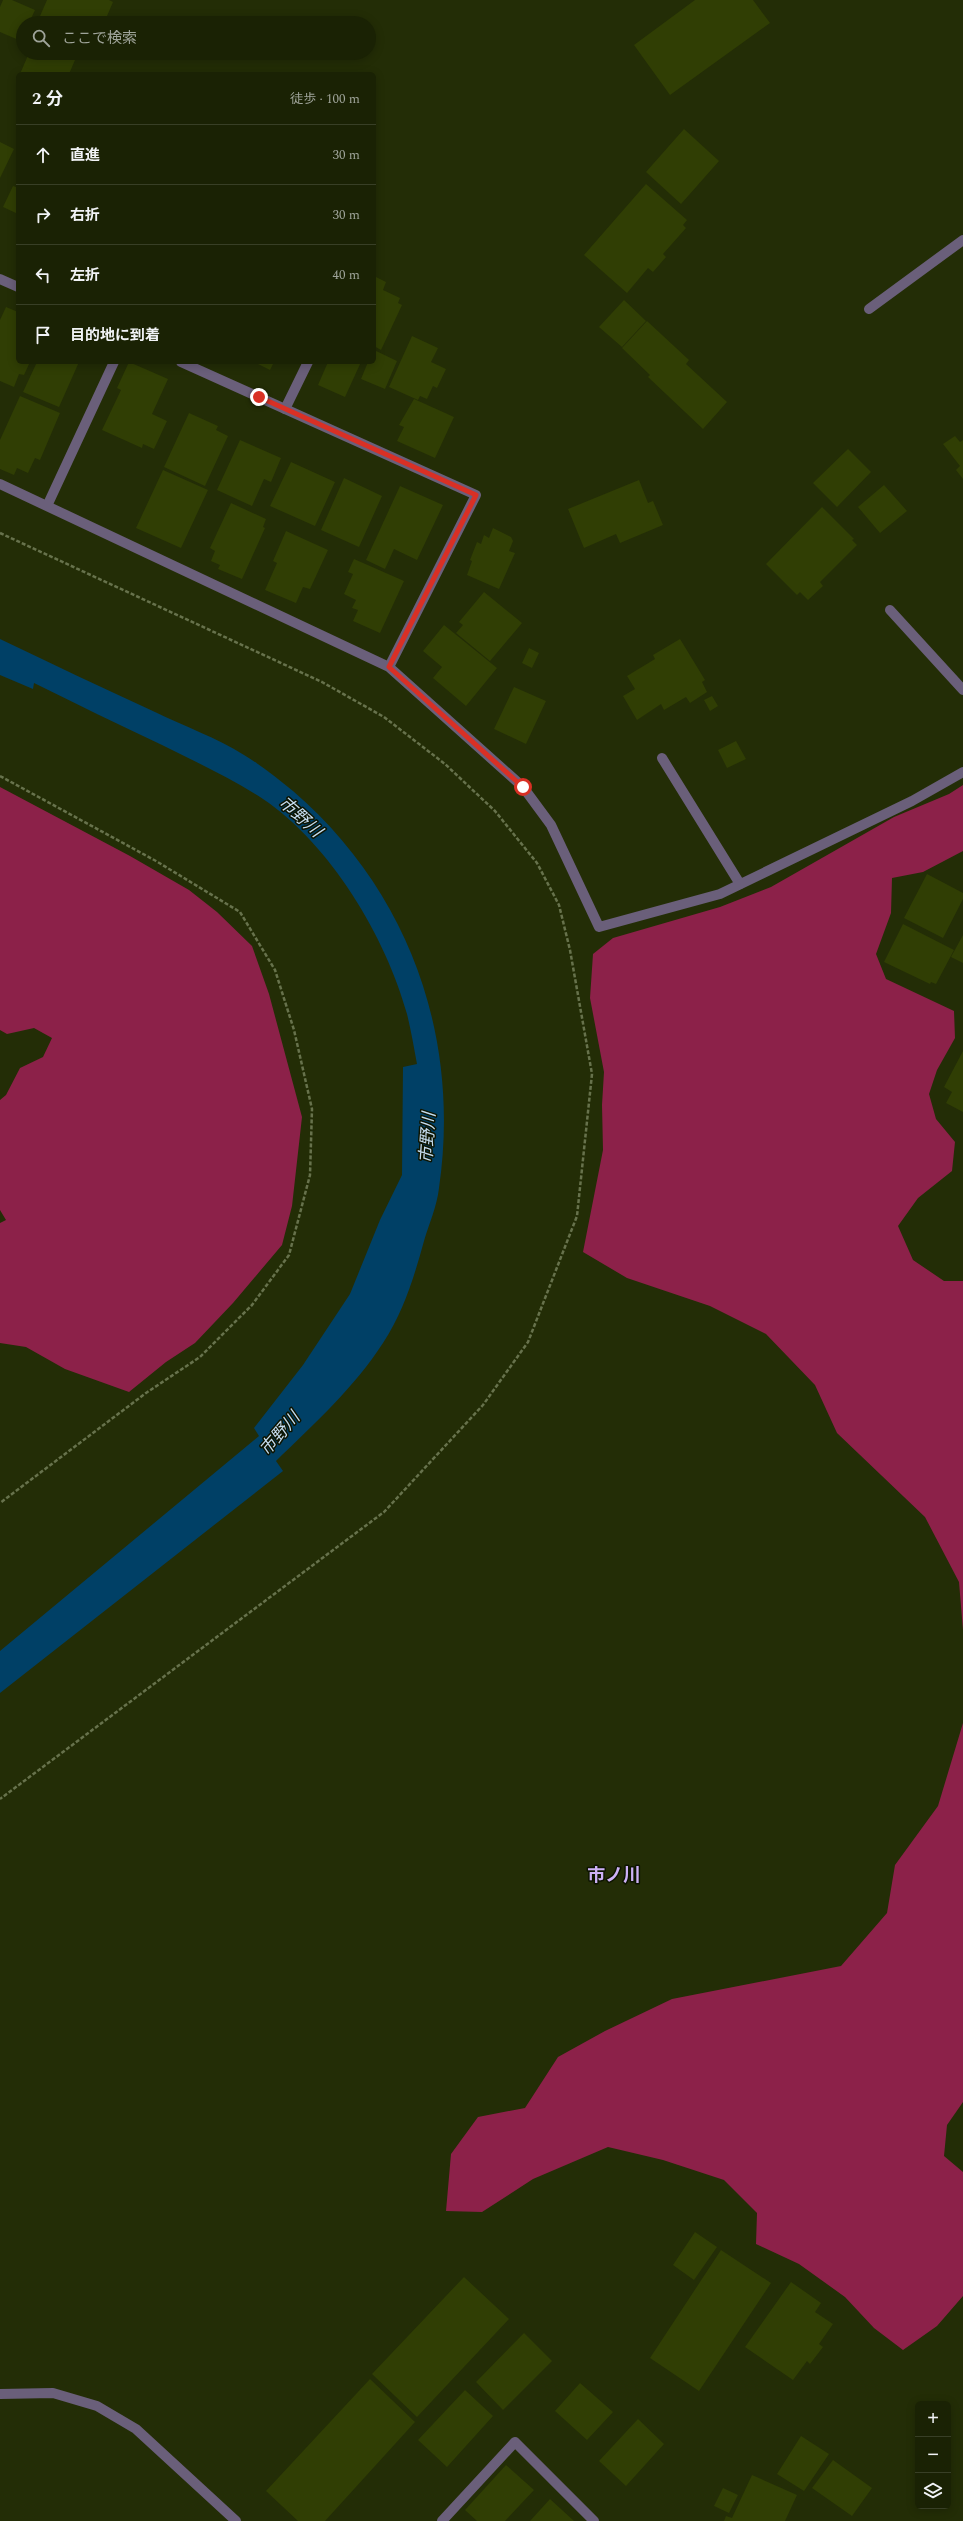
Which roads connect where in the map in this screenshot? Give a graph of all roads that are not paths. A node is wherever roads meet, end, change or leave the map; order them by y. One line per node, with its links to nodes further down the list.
1 (963, 240): 4 (street)
2 (0, 279): 3 (street)
3 (16, 286)
4 (869, 309)
5 (113, 364): 10 (street)
6 (185, 364): 8 (street)
7 (307, 364): 8 (street)
8 (285, 409): 12 (street)
9 (0, 484): 10 (street)
10 (47, 506): 12 (street)
11 (890, 610): 13 (street)
12 (389, 667): 16 (street)
13 (963, 690)
14 (662, 758): 16 (street)
15 (963, 772): 16 (street)
16 (740, 884)
17 (0, 2394): 18 (street)
18 (236, 2521)
19 (442, 2521): 20 (street)
20 (594, 2521)

